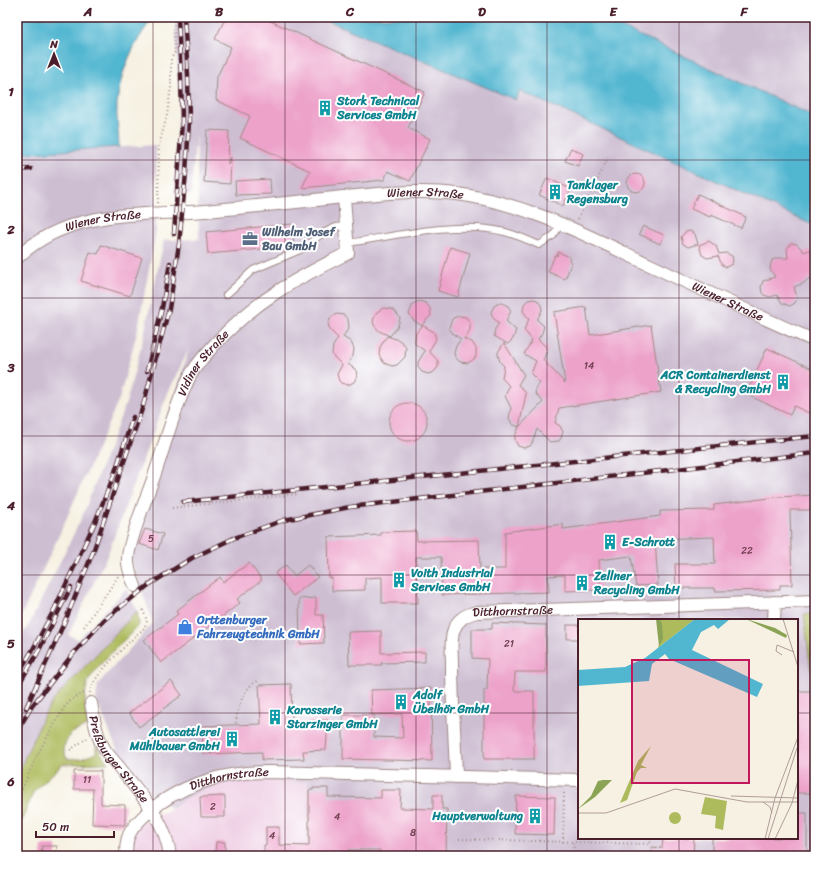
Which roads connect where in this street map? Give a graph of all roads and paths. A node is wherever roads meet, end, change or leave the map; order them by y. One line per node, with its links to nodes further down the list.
1 (174, 17): 5 (path)
2 (609, 156): 8 (path)
3 (17, 193): 9 (lane)
4 (344, 197): 5 (street, Wiener Straße); 6 (street, Wiener Straße); 7 (street)
5 (158, 214): 11 (street, Wiener Straße)
6 (561, 224): 8 (street, Wiener Straße); 10 (lane)
7 (346, 226): 10 (street); 12 (lane)
8 (573, 229): 13 (street, Wiener Straße)
9 (17, 230)
10 (348, 243): 16 (street, Vidiner Straße)
11 (17, 258)
12 (226, 295)
13 (815, 341)
14 (299, 494): 15 (path)
15 (172, 508)
16 (128, 563): 17 (street, Vidiner Straße); 22 (path)
17 (135, 586)
18 (815, 601): 19 (street, Ditthornstraße)
19 (774, 602): 21 (street); 28 (street, Ditthornstraße)
20 (142, 607): 24 (path)
21 (774, 619)
22 (84, 627)
23 (259, 681): 25 (path)
24 (90, 697): 26 (street, Preßburger Straße); 31 (path)
25 (236, 723)
26 (97, 732): 27 (path); 32 (street, Preßburger Straße)
27 (70, 750)
28 (456, 777): 29 (street, Ditthornstraße); 32 (street, Ditthornstraße)
29 (565, 779): 30 (street, Ditthornstraße); 35 (path)
30 (578, 780)
31 (17, 800)
32 (152, 808): 37 (street, Ditthornstraße); 38 (street, Preßburger Straße)
33 (458, 839): 35 (path)
34 (651, 839): 36 (path)
35 (563, 842): 36 (path)
36 (574, 842): 39 (path)
37 (126, 856)
38 (170, 856)
39 (573, 856)

